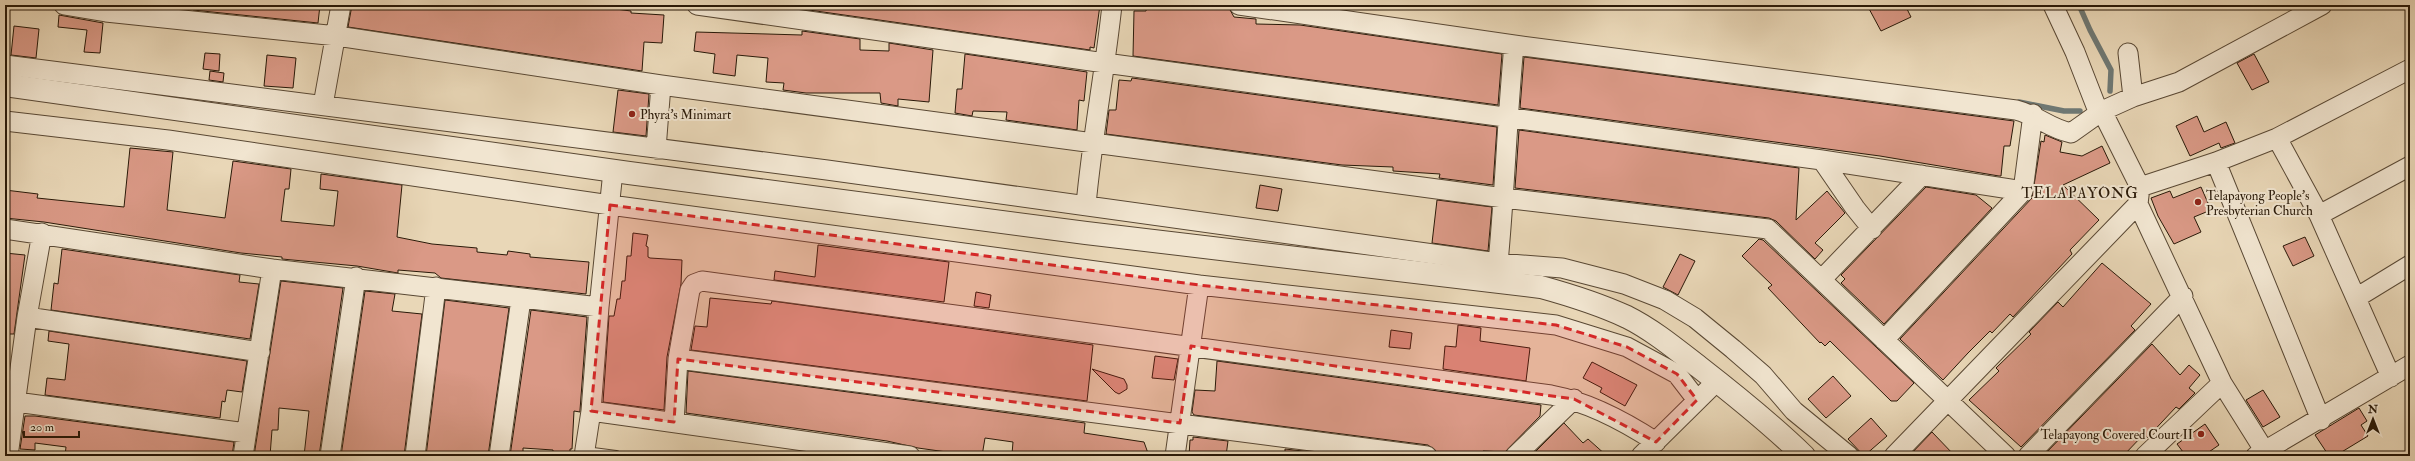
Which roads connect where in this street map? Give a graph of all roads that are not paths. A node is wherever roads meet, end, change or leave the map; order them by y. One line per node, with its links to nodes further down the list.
1 (64, 5): 8 (street)
2 (341, 5): 8 (street)
3 (697, 5): 11 (street)
4 (1112, 5): 11 (street)
5 (1239, 5): 9 (street)
6 (2053, 5): 18 (street)
7 (2322, 5): 16 (street)
8 (337, 36): 15 (street); 17 (street)
9 (1514, 45): 19 (street); 20 (street)
10 (2128, 53): 16 (street)
11 (1106, 63): 20 (street); 23 (street)
12 (5, 65): 17 (street)
13 (2410, 69): 22 (street)
14 (5, 85): 28 (street)
15 (662, 85): 23 (street); 24 (street)
16 (2133, 97): 18 (street)
17 (323, 105): 24 (street)
18 (2102, 111): 19 (street); 31 (street)
19 (2033, 114): 30 (street)
20 (1507, 117): 25 (street); 32 (street)
21 (5, 121): 33 (street)
22 (2277, 138): 26 (street); 35 (street)
23 (1092, 142): 32 (street); 34 (street)
24 (656, 148): 34 (street)
25 (1822, 160): 29 (street); 37 (street)
26 (2216, 162): 31 (street); 64 (street)
27 (2410, 166): 35 (street)
28 (613, 171): 33 (street); 57 (street)
29 (1922, 174): 30 (street); 37 (street)
30 (2023, 191): 51 (street)
31 (2139, 195): 46 (street); 62 (street)
32 (1504, 198): 39 (street); 43 (street)
33 (610, 205): 44 (street); 49 (street)
34 (1086, 205): 39 (street)
35 (2319, 215): 47 (street)
36 (5, 228): 38 (street)
37 (1872, 229): 43 (street)
38 (42, 233): 41 (street); 50 (street)
39 (1498, 263): 83 (street)
40 (2410, 264): 47 (street)
41 (272, 269): 42 (street); 53 (street)
42 (356, 278): 45 (street); 73 (street)
43 (1822, 279): 51 (street)
44 (1199, 285): 52 (street); 60 (street)
45 (436, 287): 48 (street); 74 (street)
46 (2182, 296): 58 (street); 86 (street)
47 (2356, 298): 56 (street)
48 (521, 299): 49 (street); 75 (street)
49 (599, 307): 63 (street)
50 (27, 317): 53 (street); 61 (street)
51 (1884, 340): 62 (street)
52 (1191, 346): 54 (street); 59 (street); 66 (street)
53 (260, 352): 67 (street)
54 (678, 359): 65 (street); 66 (street)
55 (2410, 365): 56 (street)
56 (2391, 377): 64 (street)
57 (1717, 381): 60 (street); 82 (street)
58 (2222, 383): 69 (street); 87 (street)
59 (1574, 399): 68 (street); 80 (street)
60 (1697, 400): 68 (street)
61 (16, 402): 67 (street); 71 (street)
62 (1948, 402): 84 (street); 85 (street)
63 (591, 411): 65 (street); 70 (street)
64 (2320, 420): 69 (street)
65 (674, 422): 77 (street)
66 (1180, 423): 78 (street); 79 (street)
67 (246, 433): 72 (street)
68 (1656, 442): 81 (street)
69 (2260, 453)
70 (584, 454): 76 (lane)
71 (8, 456)
72 (243, 456)
73 (330, 456)
74 (415, 456)
75 (499, 456)
76 (616, 456)
77 (910, 456)
78 (1175, 456)
79 (1427, 456)
80 (1515, 456)
81 (1641, 456)
82 (1804, 456)
83 (1849, 456)
84 (1894, 456)
85 (2006, 456)
86 (2028, 456)
87 (2145, 456)

